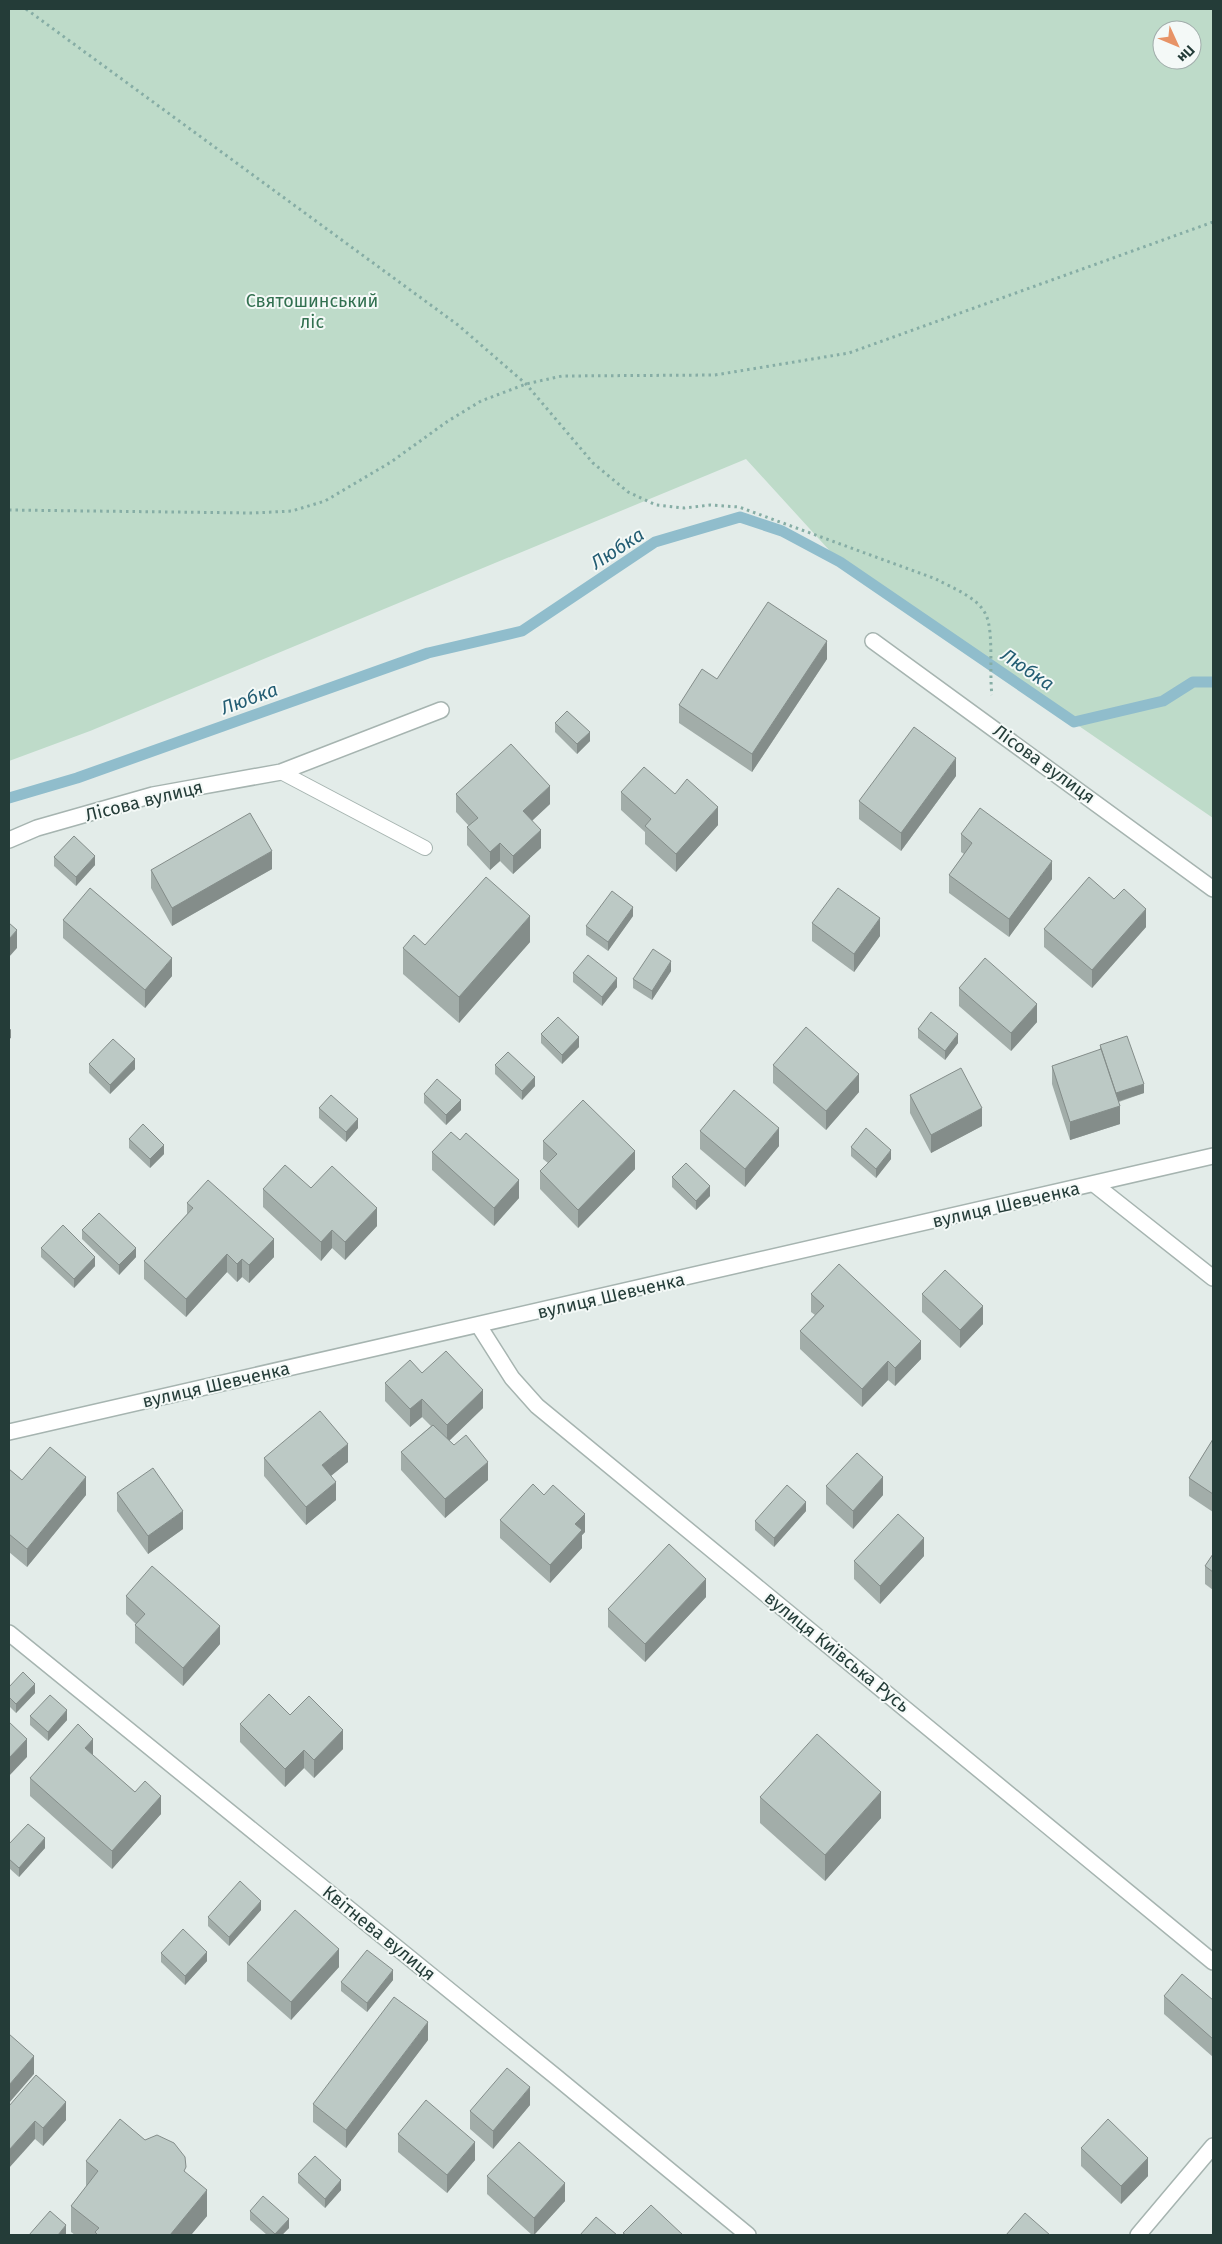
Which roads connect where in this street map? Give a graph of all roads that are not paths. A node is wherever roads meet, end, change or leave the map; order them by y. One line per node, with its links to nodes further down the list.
1 (873, 640): 6 (street, Лісова вулиця)
2 (441, 710): 3 (street, Лісова вулиця)
3 (281, 772): 4 (street, Лісова вулиця); 5 (lane)
4 (9, 840)
5 (425, 848)
6 (1213, 889)
7 (1213, 1156): 8 (street, вулиця Шевченка)
8 (1094, 1184): 9 (street); 10 (street, вулиця Шевченка)
9 (1213, 1278)
10 (479, 1326): 11 (street, вулиця Шевченка); 13 (street, вулиця Київська Русь)
11 (9, 1432)
12 (9, 1633): 15 (street, Квітнева вулиця)
13 (1213, 1962)
14 (1213, 2146): 16 (street)
15 (748, 2235)
16 (1138, 2235)

